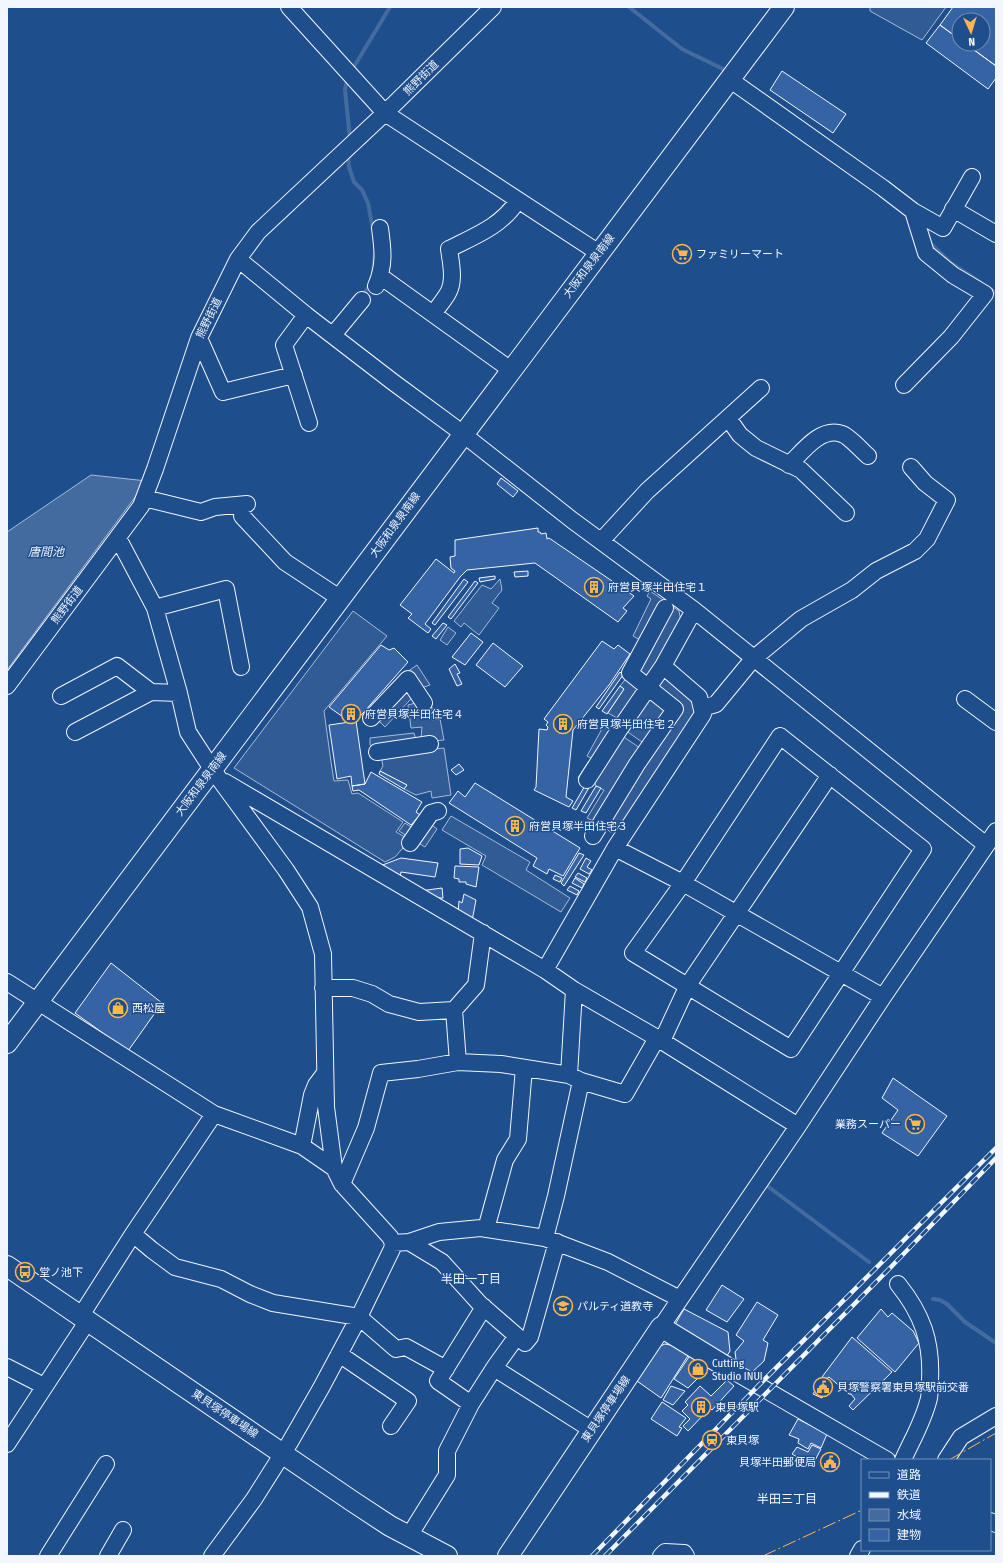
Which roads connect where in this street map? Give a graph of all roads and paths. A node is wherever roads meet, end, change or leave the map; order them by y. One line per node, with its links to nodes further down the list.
1 (289, 7): 5 (street)
2 (493, 7): 5 (street, 熊野街道)
3 (784, 7): 4 (main road, 大阪和泉泉南線)
4 (729, 80): 9 (street); 12 (main road, 大阪和泉泉南線)
5 (385, 113): 7 (street); 13 (street, 熊野街道)
6 (972, 177): 8 (street)
7 (518, 200): 12 (street); 15 (street)
8 (953, 209): 9 (street); 11 (street)
9 (913, 211): 21 (street)
10 (380, 228): 15 (street)
11 (996, 234)
12 (599, 253): 19 (main road, 大阪和泉泉南線)
13 (238, 258): 16 (street); 18 (street, 熊野街道)
14 (362, 300): 17 (street)
15 (433, 314): 19 (street)
16 (306, 315): 17 (street); 20 (street)
17 (333, 335): 25 (street)
18 (198, 338): 20 (street); 29 (street, 熊野街道)
19 (510, 370): 25 (main road, 大阪和泉泉南線)
20 (294, 376): 24 (street)
21 (904, 385)
22 (761, 388): 23 (street)
23 (728, 418): 27 (street); 32 (street)
24 (309, 423)
25 (463, 434): 32 (street); 33 (main road, 大阪和泉泉南線)
26 (868, 456): 27 (street)
27 (789, 465): 30 (street)
28 (911, 467): 37 (street)
29 (144, 498): 31 (street, 熊野街道); 33 (street)
30 (846, 513)
31 (118, 538): 34 (street); 40 (street, 熊野街道)
32 (600, 541): 36 (street)
33 (340, 599): 53 (main road, 大阪和泉泉南線)
34 (155, 608): 39 (street); 43 (street)
35 (665, 608): 41 (street)
36 (694, 610): 37 (street); 38 (street)
37 (753, 658): 47 (street); 60 (street)
38 (663, 666): 41 (street); 47 (street)
39 (241, 667)
40 (7, 686)
41 (648, 687): 55 (street); 58 (street)
42 (151, 692): 43 (street); 44 (street); 50 (street)
43 (179, 693): 53 (street)
44 (61, 696)
45 (965, 699): 49 (street)
46 (424, 703): 48 (street)
47 (702, 708): 61 (street)
48 (371, 718)
49 (996, 722)
50 (75, 732)
51 (430, 744): 52 (street)
52 (377, 752)
53 (215, 774): 64 (street); 69 (street); 72 (main road, 大阪和泉泉南線)
54 (830, 775): 62 (street); 63 (street); 66 (street)
55 (587, 780)
56 (438, 811): 59 (street)
57 (996, 831): 60 (street)
58 (593, 836)
59 (410, 843)
60 (986, 845): 71 (street)
61 (615, 848): 62 (street); 65 (street)
62 (683, 883): 63 (street); 68 (street)
63 (737, 913): 66 (street); 68 (street)
64 (483, 934): 65 (street); 73 (street)
65 (545, 970): 70 (street)
66 (841, 972): 68 (street); 71 (street)
67 (7, 982): 72 (street)
68 (688, 985): 74 (street)
69 (323, 988): 73 (street); 78 (street)
70 (574, 990): 74 (street); 79 (street)
71 (883, 997): 81 (street)
72 (39, 1001): 75 (main road, 大阪和泉泉南線); 80 (street)
73 (454, 1010): 76 (street)
74 (660, 1040): 79 (street); 81 (street)
75 (7, 1043)
76 (458, 1062): 77 (street); 84 (street)
77 (524, 1068): 79 (street); 85 (street)
78 (326, 1073): 82 (street); 83 (street)
79 (575, 1078): 87 (street)
80 (214, 1114): 82 (street); 86 (street)
81 (798, 1126): 92 (street)
82 (302, 1146): 83 (street)
83 (334, 1168): 84 (street)
84 (342, 1184): 89 (street)
85 (486, 1229): 87 (street); 88 (street)
86 (133, 1234): 94 (street); 95 (street)
87 (551, 1240): 92 (street); 97 (street)
88 (409, 1242): 89 (street); 93 (street)
89 (393, 1243): 94 (street)
90 (7, 1266): 95 (main road, 東貝塚停車場線)
91 (898, 1284): 111 (street)
92 (680, 1299): 96 (street)
93 (484, 1307): 97 (street); 102 (street)
94 (359, 1317): 98 (street); 102 (street)
95 (83, 1319): 103 (street); 109 (main road, 東貝塚停車場線)
96 (661, 1327): 101 (main road); 107 (main road, 東貝塚停車場線)
97 (517, 1336): 100 (street)
98 (339, 1354): 106 (street); 109 (street)
99 (7, 1367): 103 (street)
100 (494, 1368): 104 (street); 107 (street)
101 (728, 1368): 110 (street)
102 (446, 1369): 104 (street)
103 (44, 1386): 108 (street)
104 (471, 1404): 115 (street)
105 (996, 1416): 112 (street)
106 (391, 1426)
107 (592, 1430): 121 (main road, 東貝塚停車場線)
108 (7, 1444)
109 (282, 1453): 115 (main road, 東貝塚停車場線); 119 (street)
110 (885, 1459)
111 (903, 1459)
112 (947, 1459)
113 (106, 1464): 117 (street)
114 (123, 1530): 118 (street)
115 (409, 1536): 116 (main road, 東貝塚停車場線)
116 (425, 1550): 120 (main road, 東貝塚停車場線)
117 (48, 1556)
118 (108, 1556)
119 (212, 1556)
120 (447, 1556)
121 (508, 1556)
122 (660, 1556): 123 (street)
123 (686, 1556)

